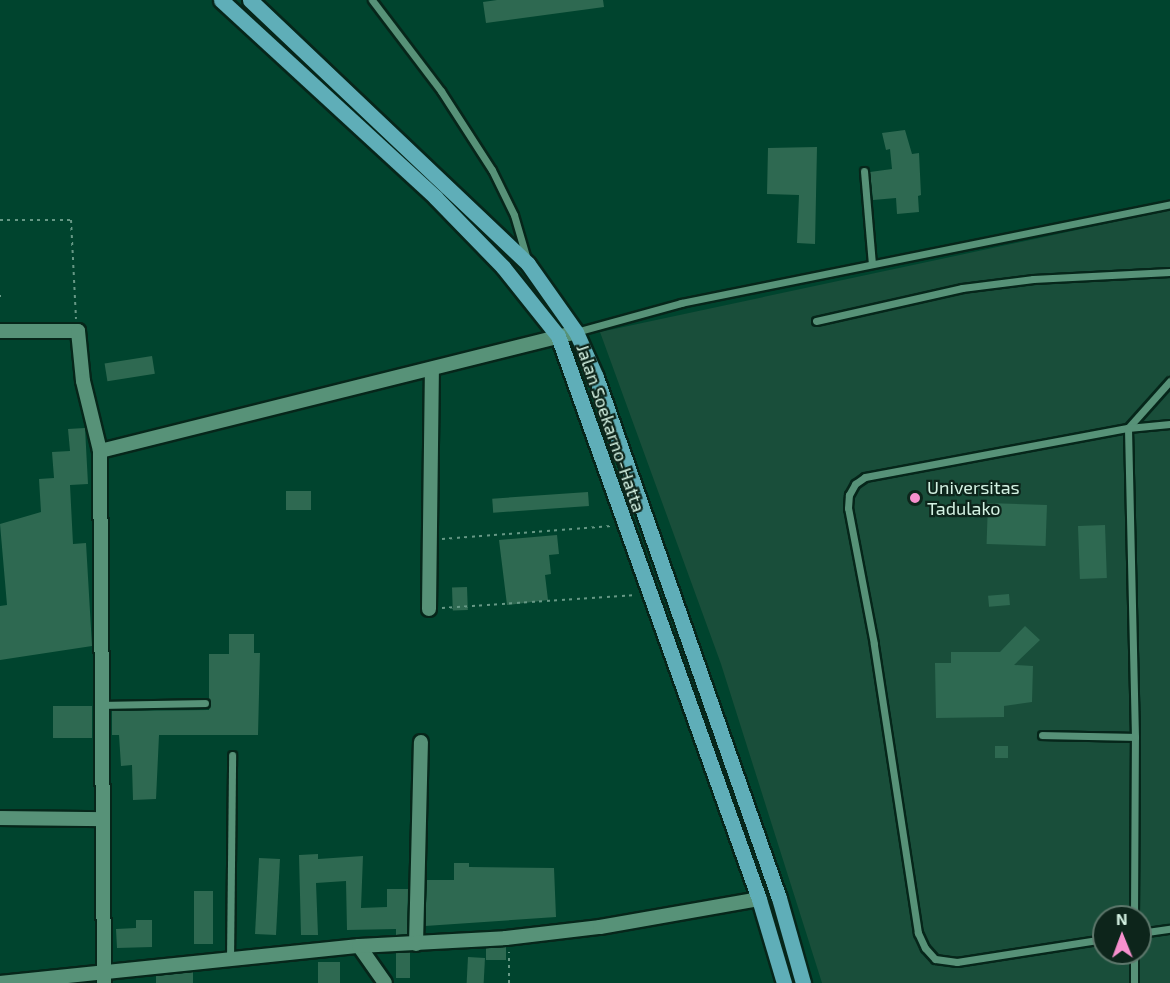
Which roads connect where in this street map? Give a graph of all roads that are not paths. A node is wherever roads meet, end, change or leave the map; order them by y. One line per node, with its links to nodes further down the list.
1 (221, 0): 12 (main road, Jalan Soekarno-Hatta)
2 (250, 0): 6 (main road, Jalan Soekarno-Hatta)
3 (372, 0): 6 (lane)
4 (864, 171): 7 (lane)
5 (1170, 204): 7 (lane)
6 (528, 264): 11 (main road, Jalan Soekarno-Hatta)
7 (872, 264): 11 (lane)
8 (1170, 272): 9 (lane)
9 (816, 321)
10 (0, 331): 17 (street)
11 (576, 332): 12 (street); 40 (main road, Jalan Soekarno-Hatta)
12 (558, 336): 13 (street); 27 (main road, Jalan Soekarno-Hatta)
13 (432, 369): 17 (street); 18 (street)
14 (1170, 381): 16 (lane)
15 (1170, 424): 16 (lane)
16 (1128, 428): 22 (lane); 31 (lane)
17 (100, 451): 20 (street)
18 (429, 609)
19 (205, 703): 20 (lane)
20 (102, 705): 26 (street)
21 (1042, 735): 22 (lane)
22 (1135, 737): 28 (lane)
23 (421, 742): 32 (street)
24 (232, 755): 34 (lane)
25 (0, 818): 26 (street)
26 (102, 819): 36 (street)
27 (759, 899): 32 (street); 39 (main road, Jalan Soekarno-Hatta)
28 (1134, 905)
29 (1170, 929): 30 (lane)
30 (1152, 931)
31 (1092, 941)
32 (416, 944): 33 (street)
33 (359, 946): 34 (street); 38 (street)
34 (230, 960): 36 (street)
35 (1134, 965): 41 (lane)
36 (104, 979): 37 (street)
37 (0, 983)
38 (385, 983)
39 (784, 983)
40 (803, 983)
41 (1134, 983)

